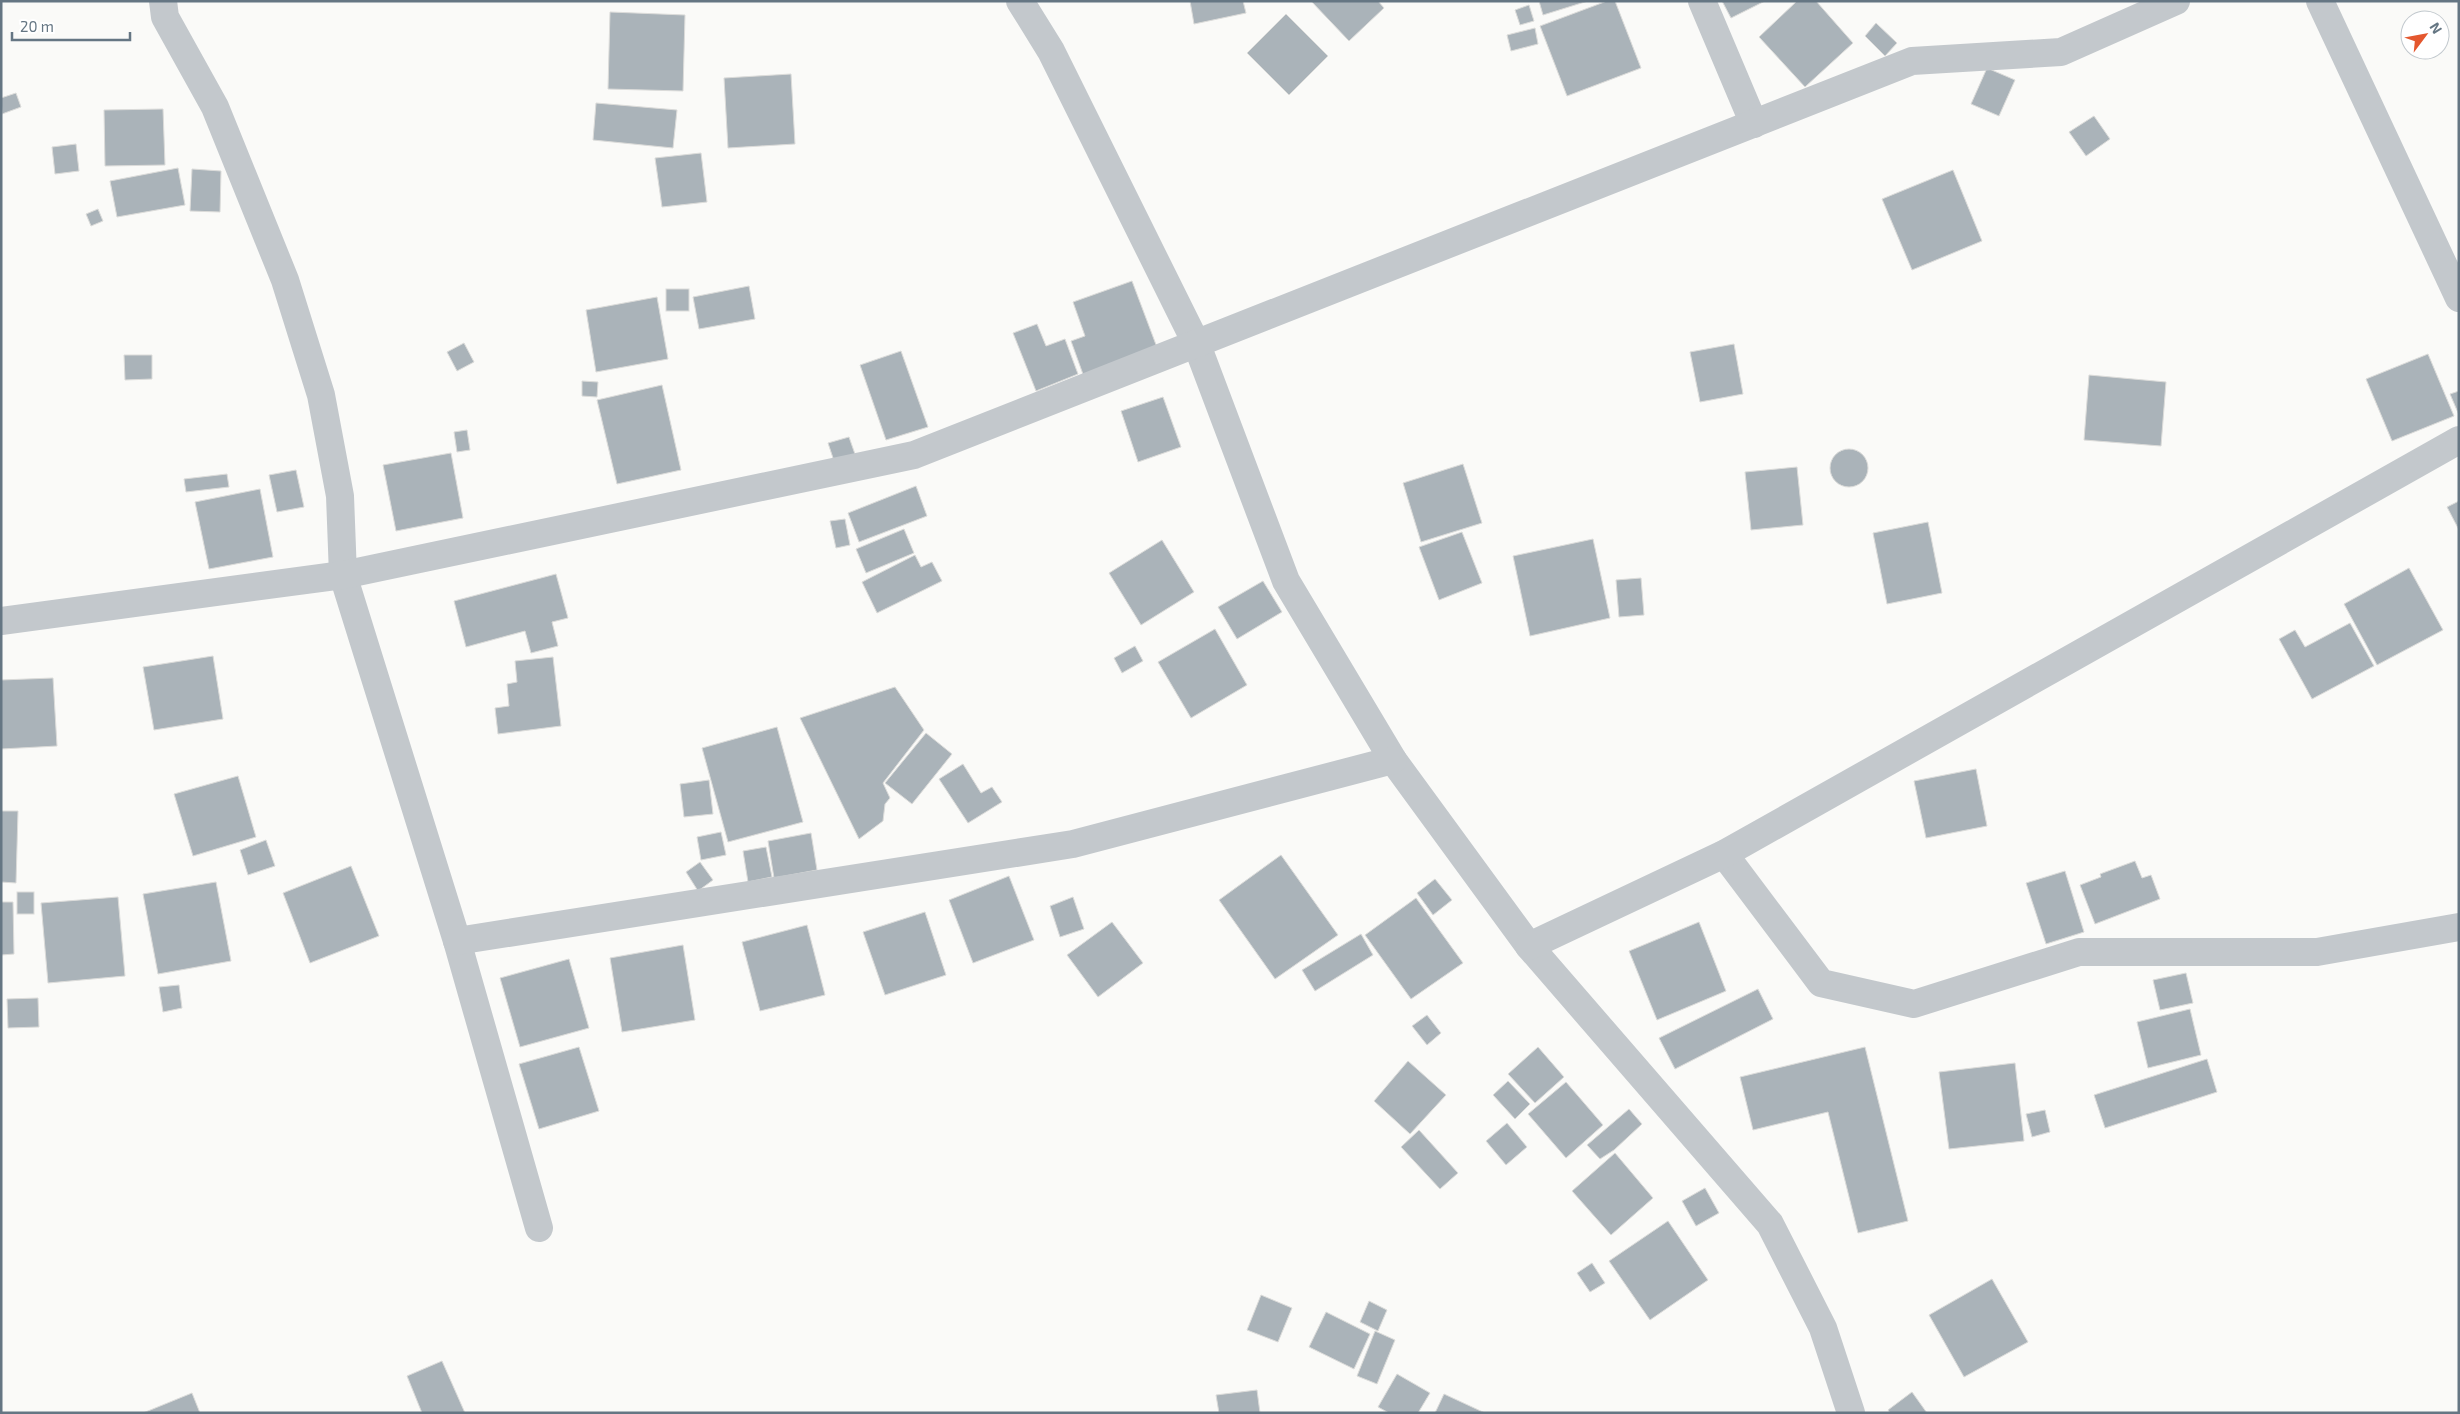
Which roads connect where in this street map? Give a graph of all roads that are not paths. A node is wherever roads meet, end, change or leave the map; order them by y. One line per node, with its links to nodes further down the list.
1 (163, 1): 10 (street)
2 (1020, 1): 8 (street)
3 (1702, 1): 6 (street)
4 (2176, 1): 6 (street)
5 (2320, 1): 7 (street)
6 (1754, 124): 8 (street)
7 (2459, 298)
8 (1197, 345): 10 (street); 12 (street)
9 (2459, 440): 13 (street)
10 (343, 575): 11 (street); 15 (street)
11 (1, 621)
12 (1393, 760): 15 (street); 16 (street)
13 (1724, 854): 14 (street); 16 (street)
14 (2459, 927)
15 (457, 941): 17 (street)
16 (1528, 946): 18 (street)
17 (539, 1228)
18 (1851, 1413)

